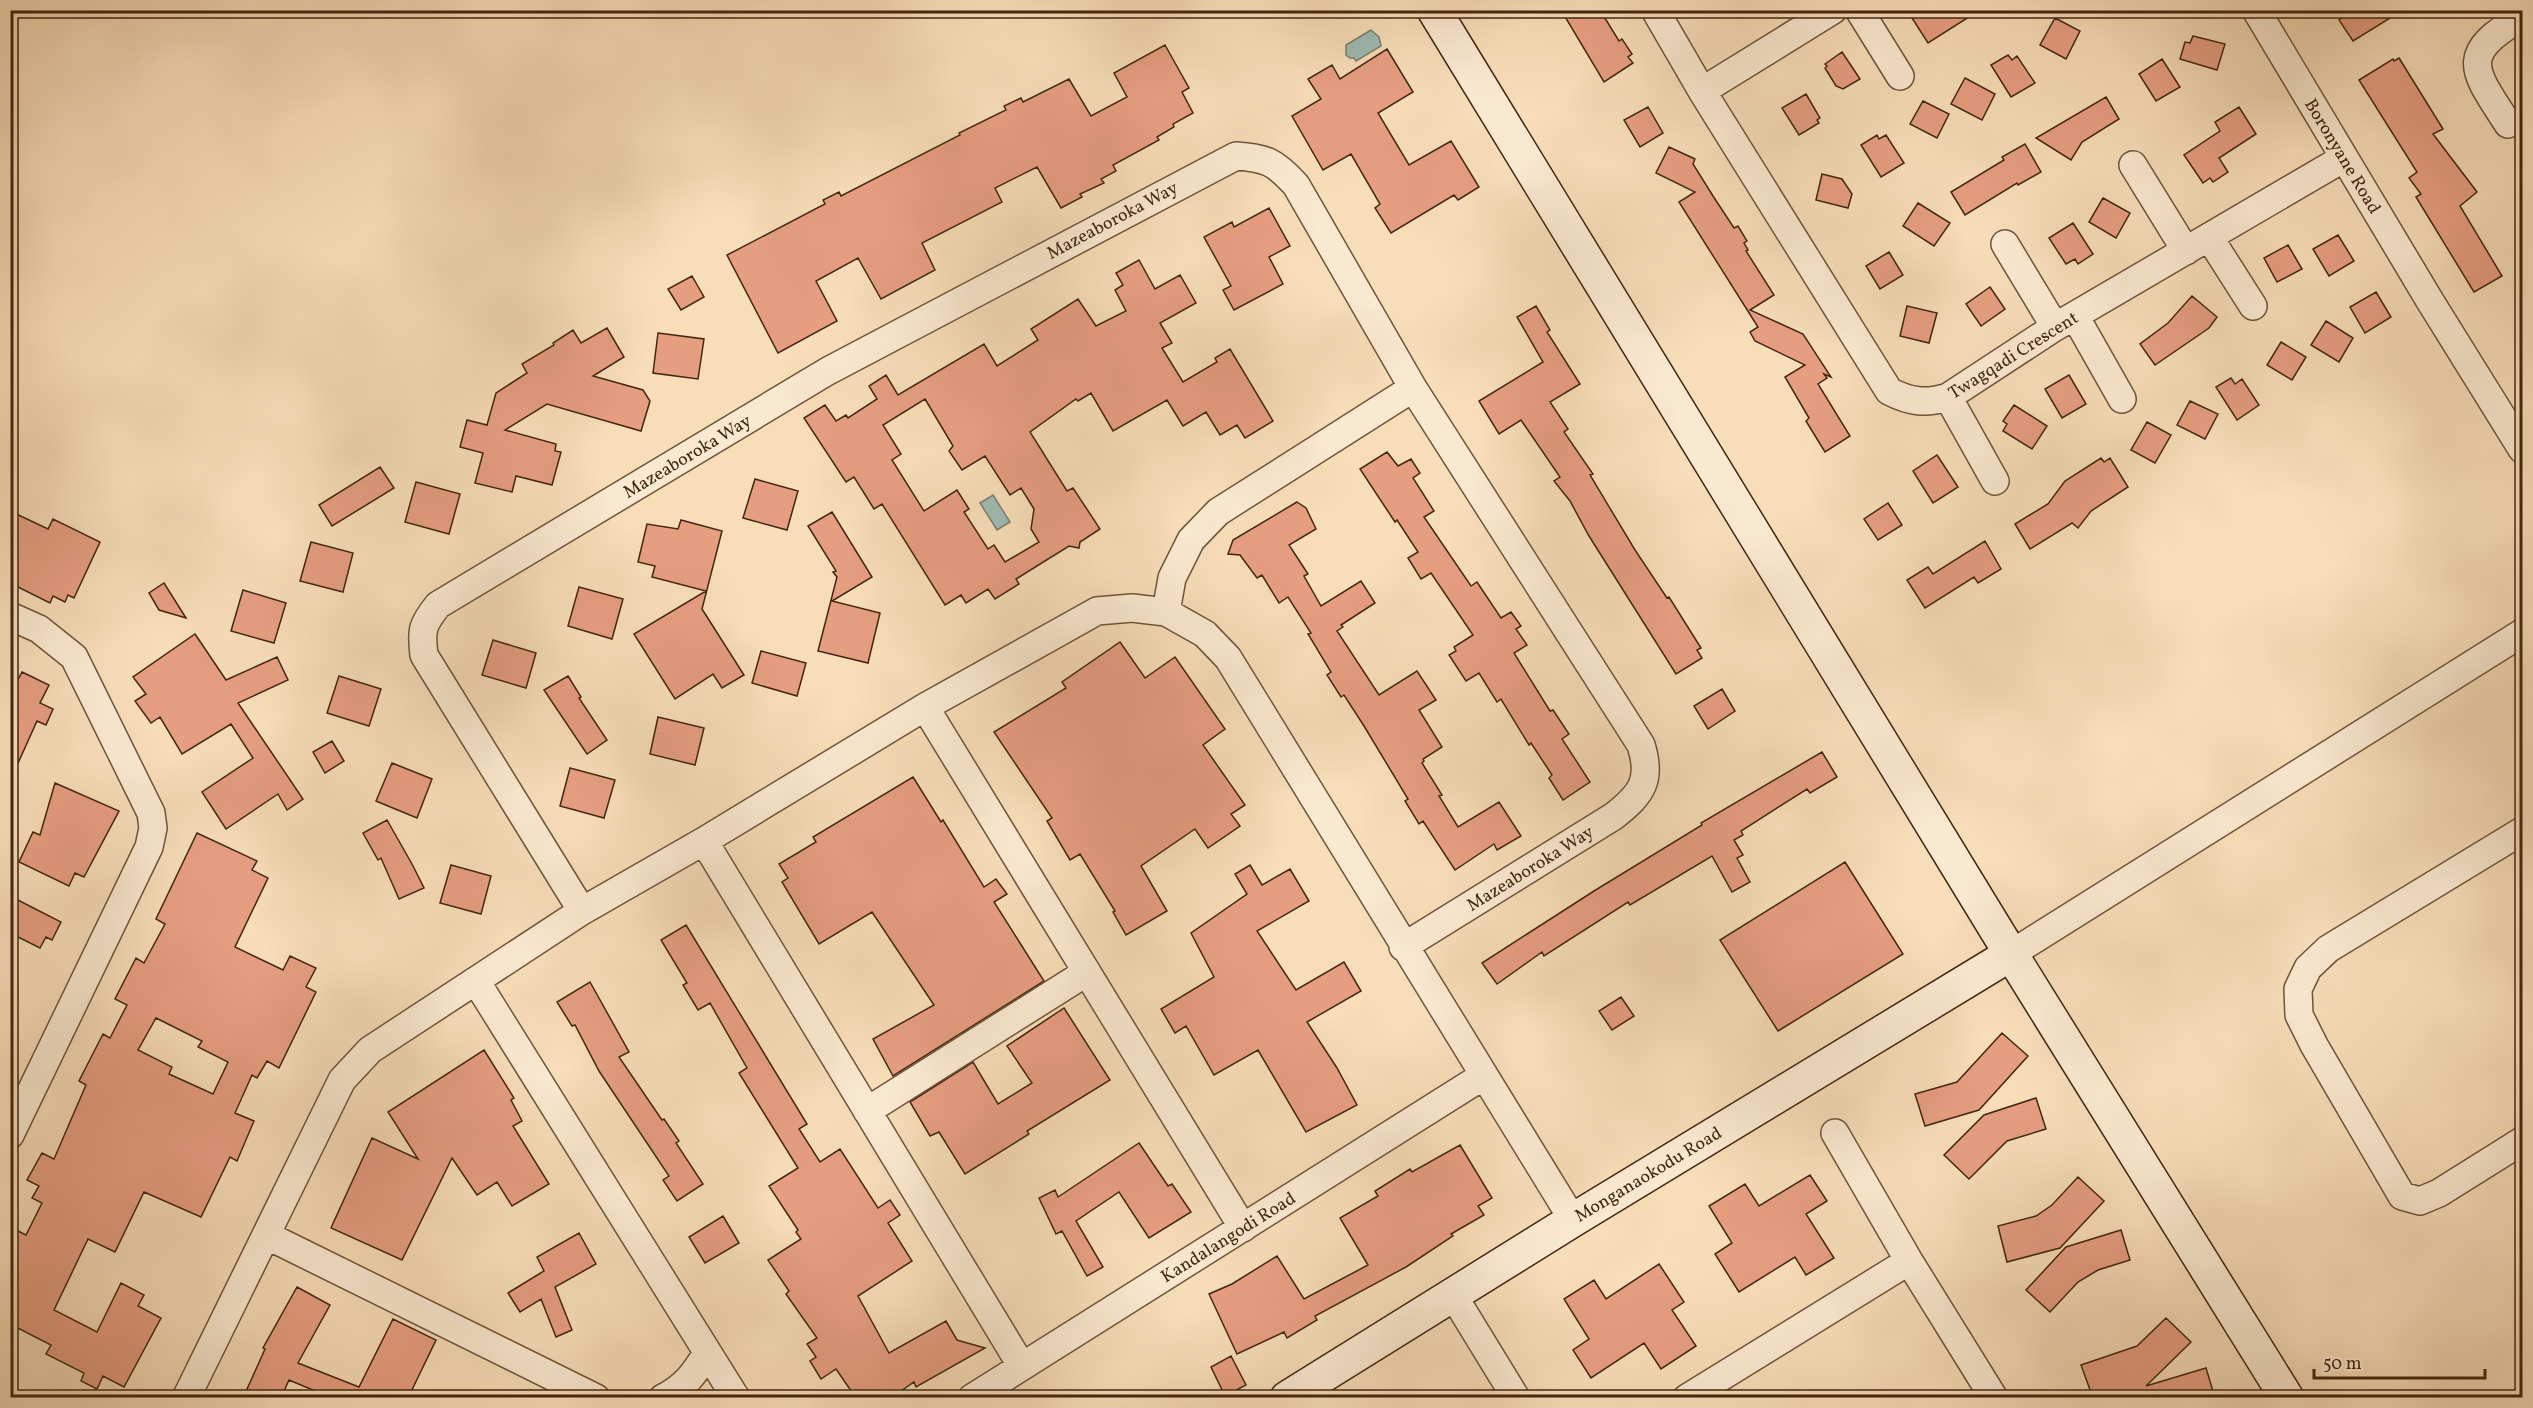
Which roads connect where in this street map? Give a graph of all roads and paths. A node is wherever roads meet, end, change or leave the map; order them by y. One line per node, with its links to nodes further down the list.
1 (1434, 10): 30 (street)
2 (1655, 10): 8 (street, Twagqadi Crescent)
3 (1833, 10): 8 (street)
4 (1859, 10): 7 (street)
5 (2256, 10): 10 (street, Boronyane Road)
6 (2523, 17): 9 (street)
7 (1900, 76)
8 (1702, 91): 18 (street, Twagqadi Crescent)
9 (2508, 124)
10 (2344, 158): 12 (street, Twagqadi Crescent); 20 (street, Boronyane Road)
11 (2133, 165): 14 (street)
12 (2209, 237): 14 (street, Twagqadi Crescent); 15 (street)
13 (2005, 244): 16 (street)
14 (2186, 251): 16 (street, Twagqadi Crescent)
15 (2253, 306)
16 (2065, 321): 18 (street, Twagqadi Crescent); 19 (street)
17 (1413, 388): 22 (street); 28 (street, Mazeaboroka Way); 29 (street, Mazeaboroka Way)
18 (1948, 397): 21 (street)
19 (2122, 399)
20 (2523, 449)
21 (1995, 481)
22 (1166, 612): 25 (street); 29 (street)
23 (10, 615): 36 (street)
24 (2523, 633): 30 (street)
25 (925, 707): 27 (street); 31 (street)
26 (2523, 831): 37 (street)
27 (704, 841): 28 (street); 34 (street)
28 (582, 911): 32 (street)
29 (1403, 947): 33 (street)
30 (2011, 954): 38 (street, Monganaokodu Road); 54 (street)
31 (1087, 972): 34 (street); 39 (street)
32 (476, 981): 40 (street); 43 (street)
33 (1483, 1076): 38 (street); 39 (street, Kandalangodi Road)
34 (867, 1111): 44 (street)
35 (1835, 1133): 41 (street)
36 (10, 1135)
37 (2523, 1140)
38 (1573, 1220): 42 (street, Monganaokodu Road)
39 (1244, 1228): 44 (street, Kandalangodi Road)
40 (266, 1235): 45 (street); 46 (street)
41 (1909, 1261): 52 (street); 53 (street)
42 (1453, 1296): 50 (street, Monganaokodu Road); 51 (street)
43 (707, 1353): 47 (street); 48 (street)
44 (1021, 1365): 49 (street, Kandalangodi Road)
45 (186, 1398)
46 (597, 1398)
47 (663, 1398)
48 (736, 1398)
49 (972, 1398)
50 (1287, 1398)
51 (1516, 1398)
52 (1688, 1398)
53 (1994, 1398)
54 (2287, 1398)

